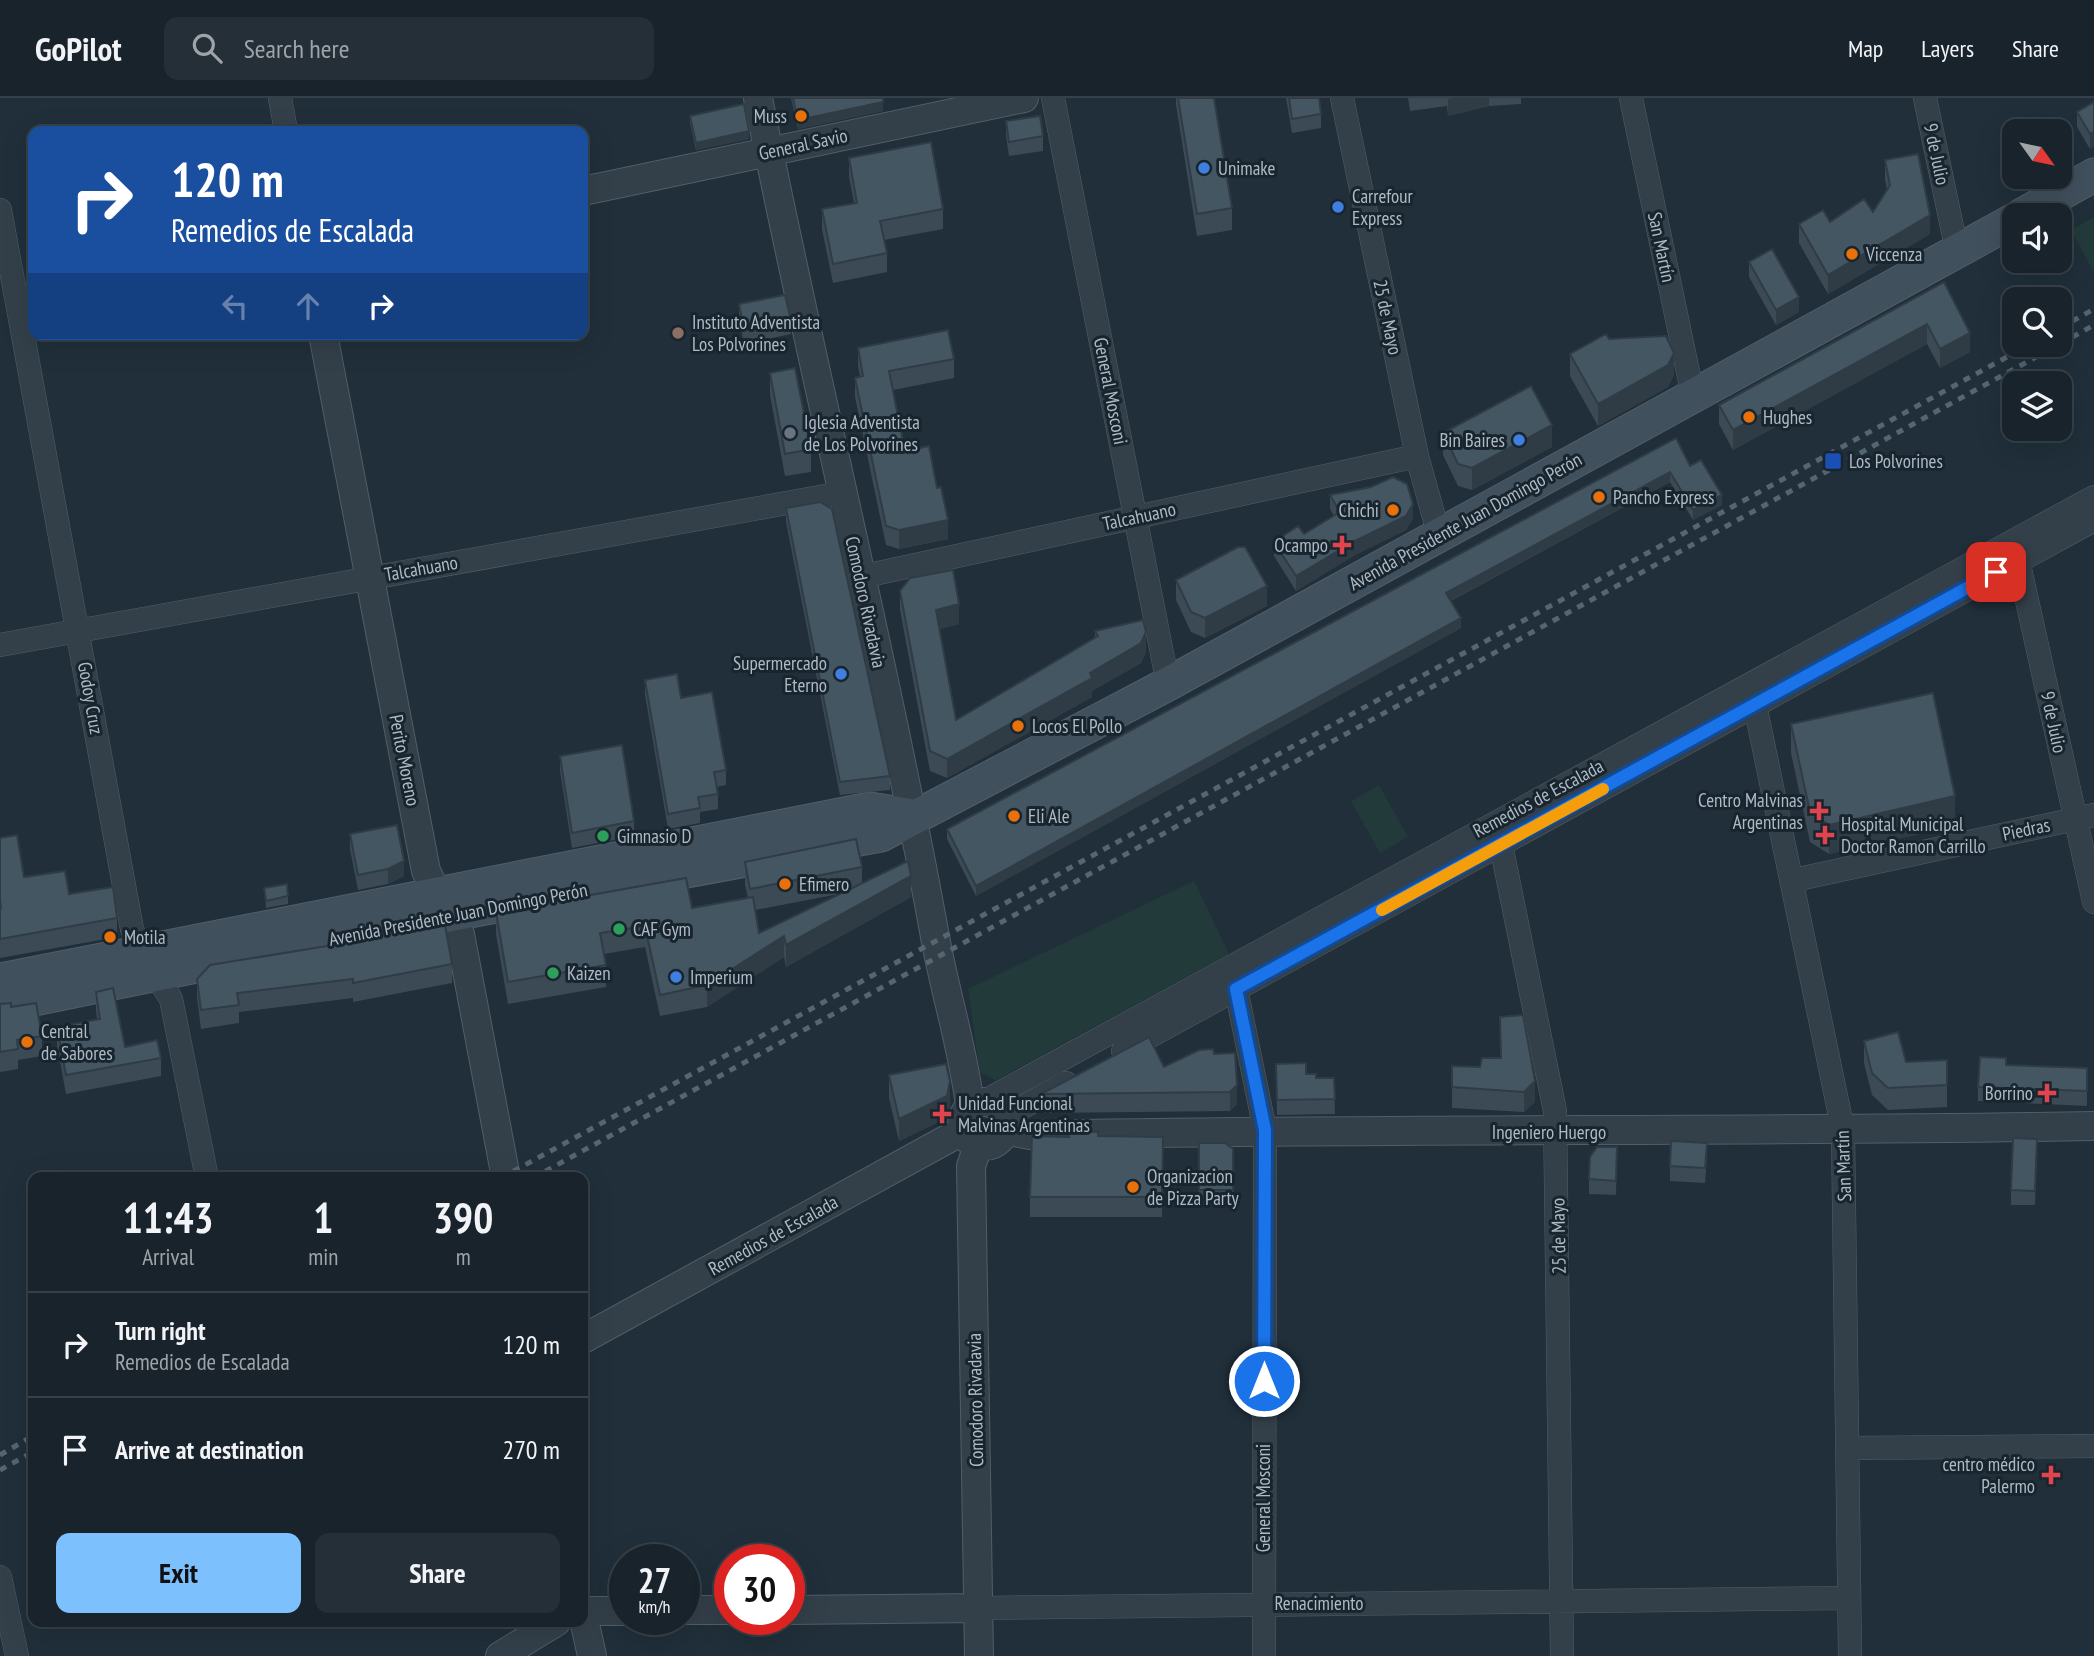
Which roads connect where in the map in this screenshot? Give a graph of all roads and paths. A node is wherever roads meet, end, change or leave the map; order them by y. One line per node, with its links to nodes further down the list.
1 (280, 98): 8 (street)
2 (758, 98): 9 (street, Comodoro Rivadavia)
3 (1024, 98): 9 (street, General Savio)
4 (1053, 98): 22 (street, General Mosconi)
5 (1342, 98): 19 (street, 25 de Mayo)
6 (1631, 98): 18 (street, San Martín)
7 (1925, 98): 15 (street, 9 de Julio)
8 (285, 126)
9 (768, 151): 11 (street, General Savio); 20 (street, Comodoro Rivadavia)
10 (2094, 175): 12 (main road)
11 (588, 190)
12 (2044, 203)
13 (0, 209): 16 (street, Godoy Cruz)
14 (2002, 227): 15 (main road, Avenida Presidente Juan Domingo Perón)
15 (1957, 251): 18 (main road, Avenida Presidente Juan Domingo Perón)
16 (17, 303): 28 (street, Godoy Cruz)
17 (324, 340): 27 (street, Perito Moreno)
18 (1693, 396): 24 (main road, Avenida Presidente Juan Domingo Perón)
19 (1418, 456): 22 (street, Talcahuano); 24 (street, 25 de Mayo)
20 (842, 493): 26 (street, Comodoro Rivadavia); 27 (street, Talcahuano)
21 (2094, 497): 25 (street, Remedios de Escalada)
22 (1136, 517): 26 (street, Talcahuano); 30 (street, General Mosconi)
23 (2094, 520): 25 (street, Remedios de Escalada)
24 (1439, 535): 30 (main road, Avenida Presidente Juan Domingo Perón)
25 (2014, 552): 31 (street, Remedios de Escalada); 33 (street, 9 de Julio)
26 (860, 576): 32 (street, Comodoro Rivadavia)
27 (370, 577): 28 (street, Talcahuano); 38 (street, Perito Moreno)
28 (79, 631): 29 (street, Talcahuano); 39 (street, Godoy Cruz)
29 (0, 645)
30 (1168, 684): 32 (main road, Avenida Presidente Juan Domingo Perón)
31 (1749, 696): 34 (street, Remedios de Escalada); 35 (street, Remedios de Escalada); 36 (street, San Martín)
32 (913, 816): 38 (main road, Avenida Presidente Juan Domingo Perón); 44 (street, Comodoro Rivadavia)
33 (2084, 817): 36 (street, Piedras); 37 (street, 9 de Julio)
34 (1488, 826): 35 (street, 25 de Mayo); 40 (street, Remedios de Escalada)
35 (1501, 845): 42 (street, Remedios de Escalada); 48 (street, 25 de Mayo)
36 (1794, 880): 47 (street, San Martín)
37 (2094, 902)
38 (444, 903): 39 (main road, Avenida Presidente Juan Domingo Perón); 50 (street, Perito Moreno)
39 (149, 963): 41 (main road, Avenida Presidente Juan Domingo Perón); 43 (main road, Avenida Presidente Juan Domingo Perón); 49 (street, Godoy Cruz)
40 (1223, 969): 42 (street, General Mosconi); 44 (street, Remedios de Escalada)
41 (0, 980)
42 (1236, 989): 44 (street, Remedios de Escalada); 46 (street, General Mosconi)
43 (0, 1006)
44 (984, 1122): 46 (street, Ingeniero Huergo); 51 (street, Remedios de Escalada); 58 (street, Comodoro Rivadavia)
45 (2094, 1126): 47 (street, Ingeniero Huergo)
46 (1265, 1130): 48 (street, Ingeniero Huergo); 57 (street, General Mosconi)
47 (1843, 1130): 48 (street, Ingeniero Huergo); 53 (street, San Martín)
48 (1557, 1132): 56 (street, 25 de Mayo)
49 (206, 1172)
50 (505, 1172)
51 (588, 1336)
52 (2094, 1446): 53 (street)
53 (1847, 1448): 55 (street, San Martín)
54 (0, 1577): 64 (street)
55 (1849, 1598): 56 (street, Renacimiento); 70 (street, San Martín)
56 (1562, 1601): 57 (street, Renacimiento); 69 (street, 25 de Mayo)
57 (1263, 1604): 58 (street, Renacimiento); 68 (street, General Mosconi)
58 (979, 1608): 59 (street, Renacimiento); 67 (street, Comodoro Rivadavia)
59 (805, 1609)
60 (609, 1612): 61 (street)
61 (588, 1613)
62 (548, 1627): 65 (street)
63 (586, 1627): 66 (street)
64 (17, 1656)
65 (500, 1656)
66 (592, 1656)
67 (979, 1656)
68 (1264, 1656)
69 (1562, 1656)
70 (1850, 1656)

